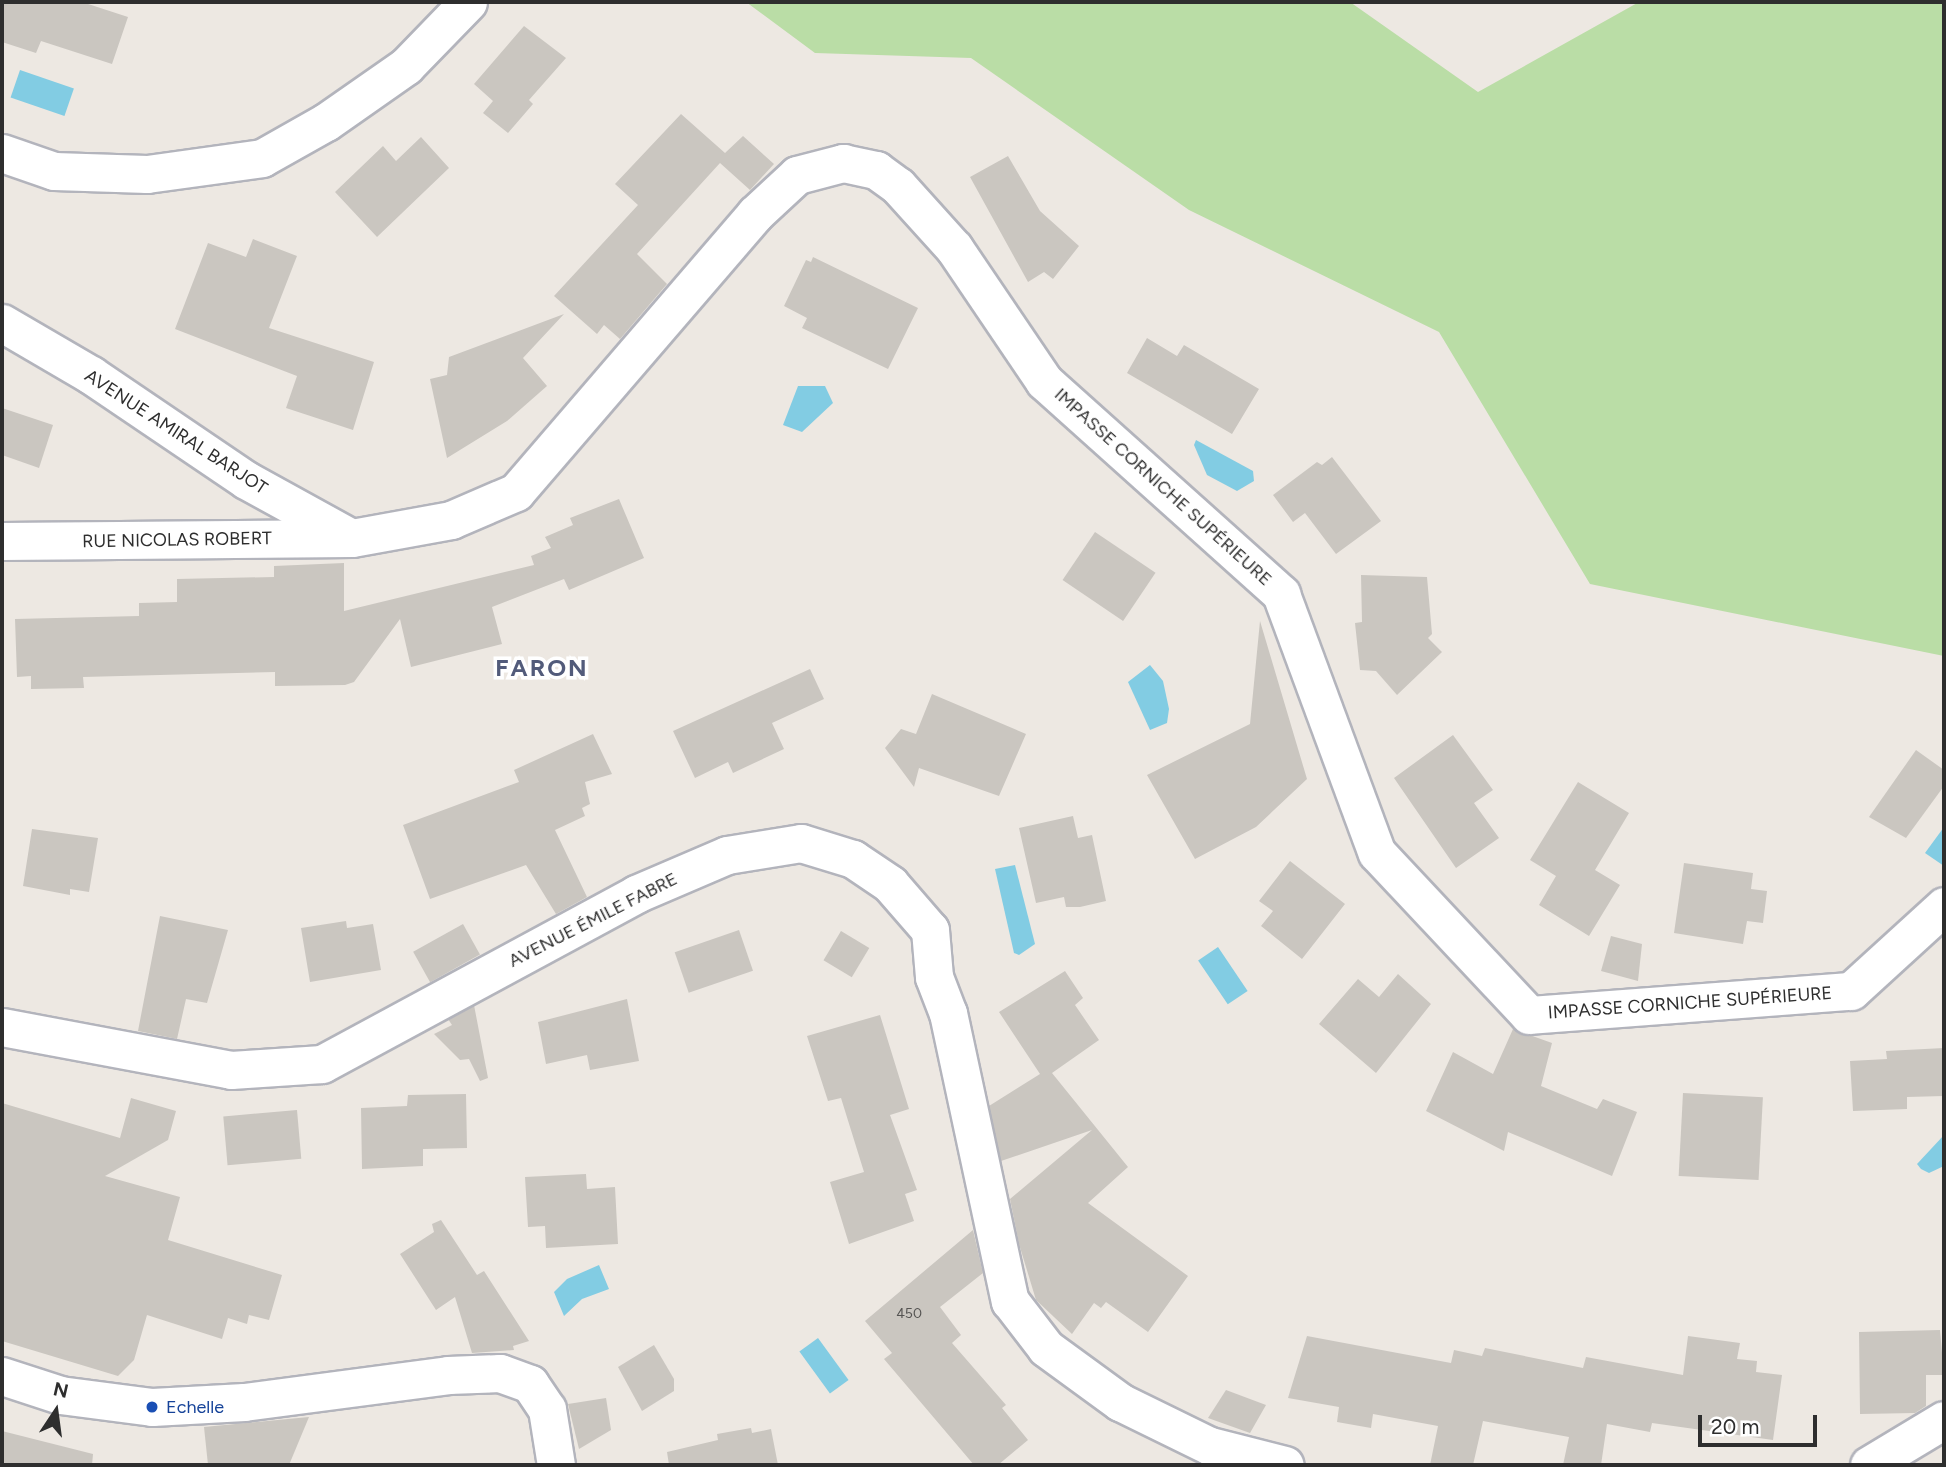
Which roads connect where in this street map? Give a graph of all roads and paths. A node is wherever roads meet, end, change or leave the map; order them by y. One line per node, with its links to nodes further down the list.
1 (468, 2): 2 (street)
2 (2, 153)
3 (2, 323): 4 (street, AVENUE AMIRAL BARJOT)
4 (352, 538): 5 (street, RUE NICOLAS ROBERT); 6 (street, IMPASSE CORNICHE SUPÉRIEURE)
5 (2, 541)
6 (1944, 906)
7 (2, 1027): 11 (street, AVENUE ÉMILE FABRE)
8 (2, 1376): 10 (street)
9 (1944, 1420): 12 (street)
10 (556, 1465)
11 (1285, 1465)
12 (1869, 1465)

